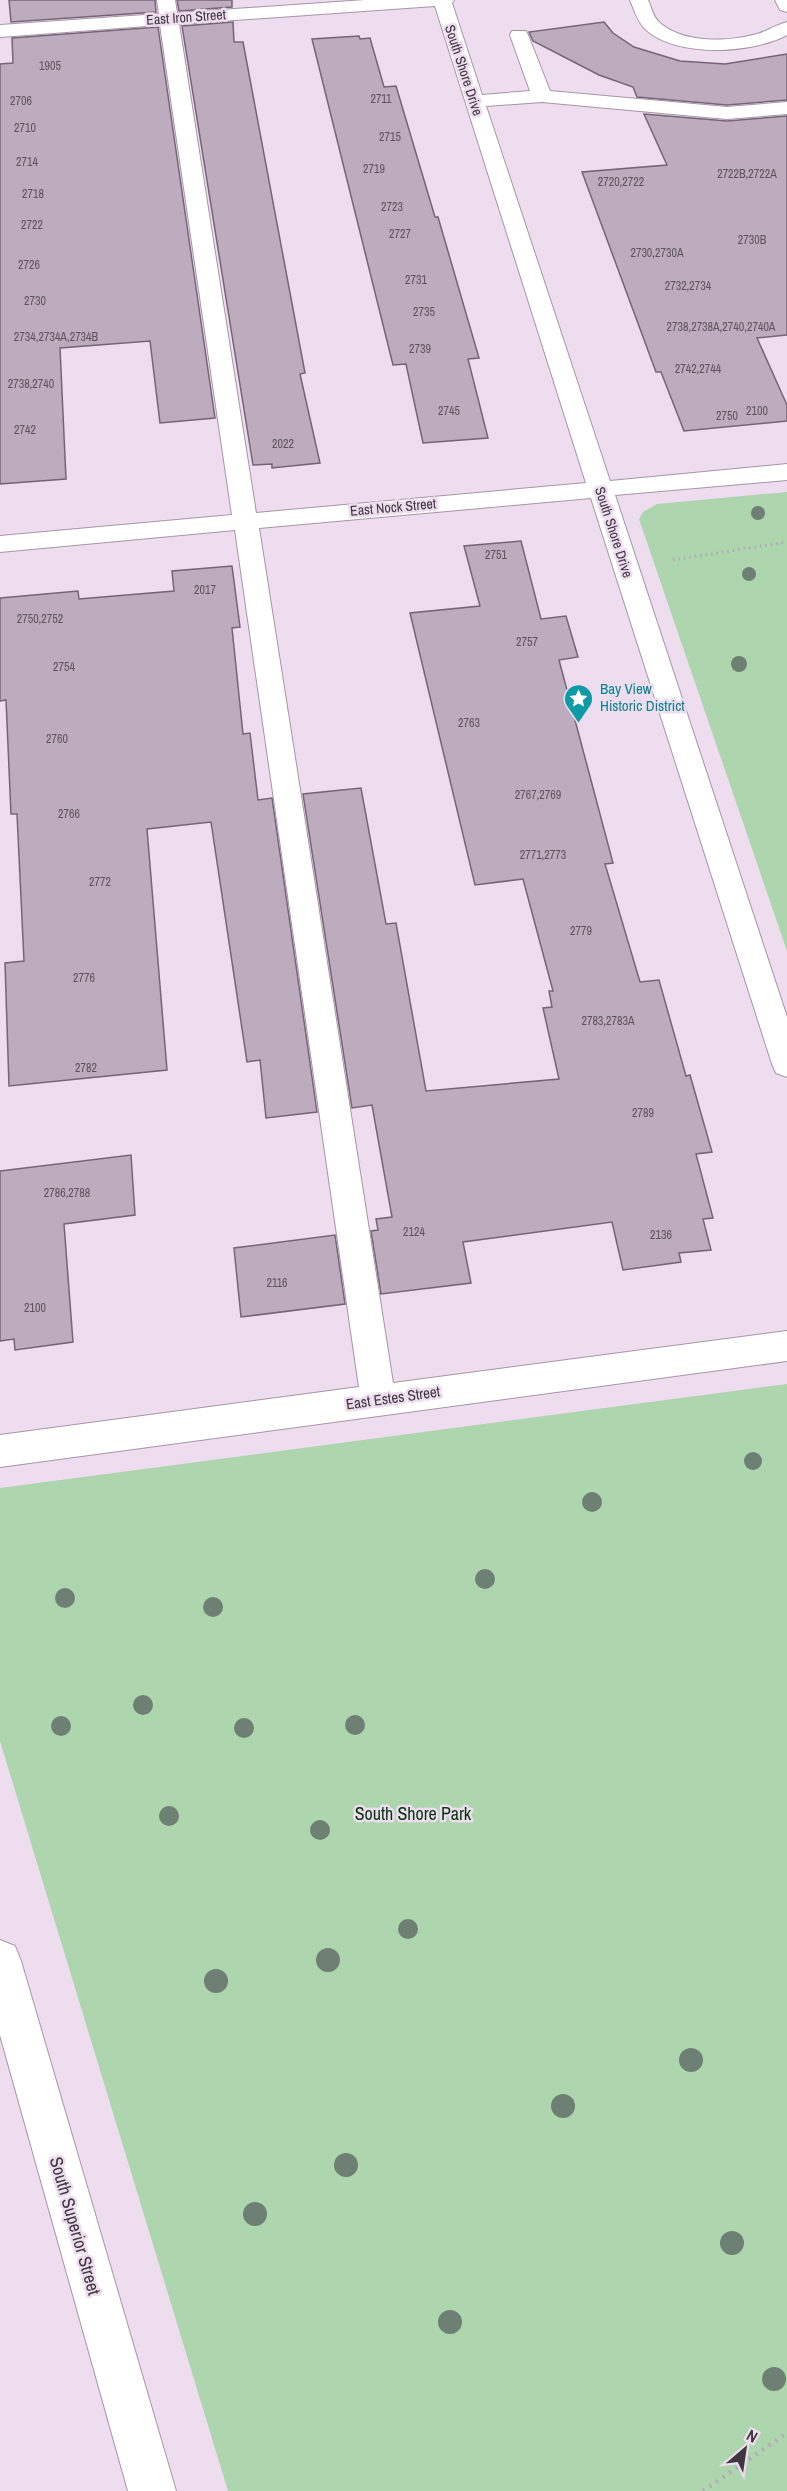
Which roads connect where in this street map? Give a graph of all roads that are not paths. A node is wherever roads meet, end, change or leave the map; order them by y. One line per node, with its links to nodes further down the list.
1 (443, 0): 5 (street, East Iron Street); 10 (street, South Shore Drive)
2 (639, 0): 6 (street)
3 (784, 0): 4 (street)
4 (787, 6)
5 (167, 9): 7 (street, East Iron Street); 14 (street)
6 (787, 28)
7 (0, 31)
8 (519, 35): 9 (street)
9 (542, 96): 10 (street); 11 (street)
10 (474, 101): 13 (street, South Shore Drive)
11 (787, 108)
12 (787, 472): 13 (street, East Nock Street)
13 (600, 488): 14 (street, East Nock Street); 16 (street, South Shore Drive)
14 (245, 521): 15 (street, East Nock Street); 18 (street)
15 (0, 544)
16 (787, 1064)
17 (787, 1346): 18 (street, East Estes Street)
18 (378, 1400): 19 (street, East Estes Street)
19 (0, 1451)
20 (0, 1960): 21 (street, South Superior Street)
21 (152, 2491)

